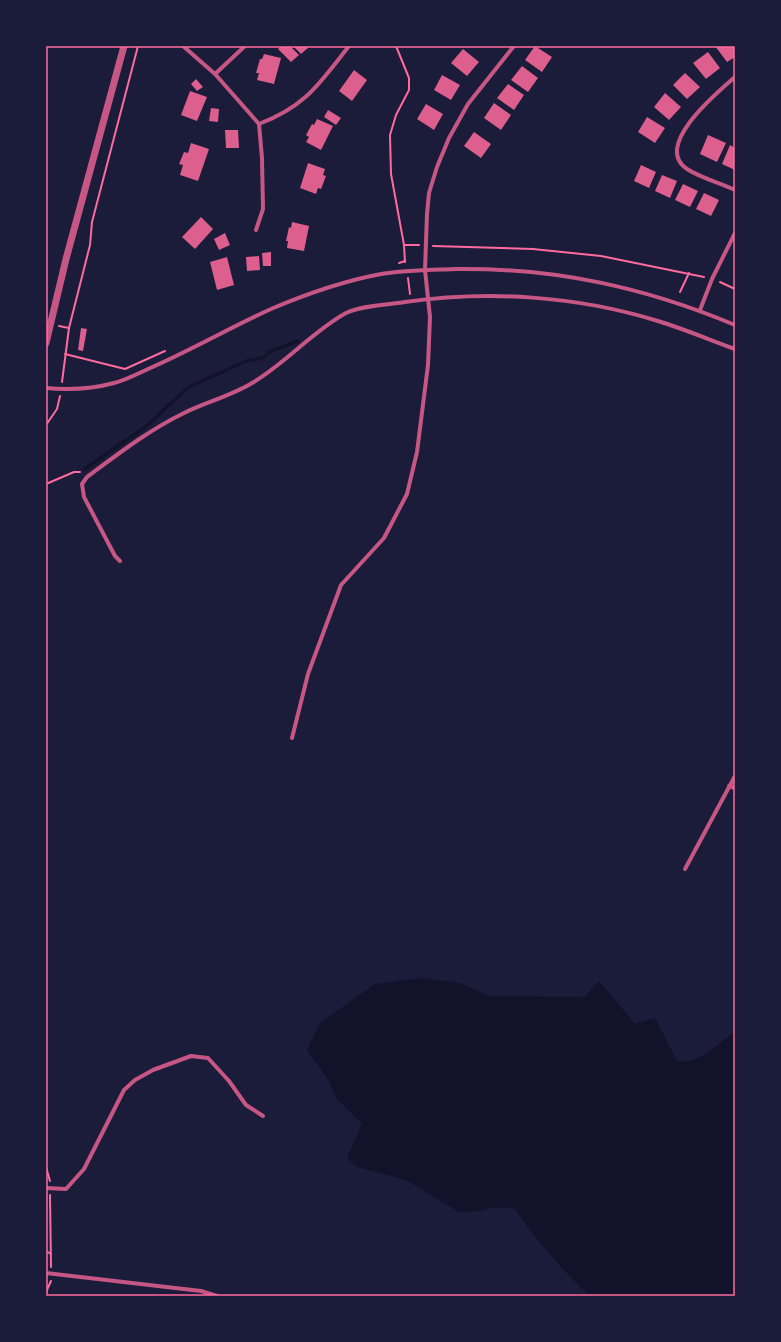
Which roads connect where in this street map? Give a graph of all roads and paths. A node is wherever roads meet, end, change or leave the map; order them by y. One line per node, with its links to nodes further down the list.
1 (124, 46): 23 (street)
2 (138, 46): 26 (path)
3 (183, 46): 8 (street)
4 (245, 46): 8 (street)
5 (349, 46): 10 (street)
6 (396, 46): 14 (path)
7 (514, 46): 14 (street)
8 (215, 74): 10 (street)
9 (735, 77): 11 (street)
10 (259, 124): 12 (street)
11 (735, 190)
12 (256, 230)
13 (735, 233): 17 (street)
14 (425, 245): 15 (street); 16 (path)
15 (425, 270): 20 (street); 21 (street); 26 (street)
16 (689, 273): 17 (path); 19 (path)
17 (712, 279): 18 (path); 21 (street)
18 (735, 289)
19 (680, 292)
20 (428, 299): 24 (street); 28 (street); 31 (street)
21 (700, 310): 22 (street)
22 (735, 324)
23 (46, 343)
24 (735, 349)
25 (46, 388): 26 (street)
26 (61, 389): 27 (path)
27 (46, 425)
28 (86, 477): 29 (path); 30 (street)
29 (46, 484)
30 (120, 560)
31 (292, 738)
32 (735, 776): 33 (street)
33 (729, 786): 34 (street); 35 (street)
34 (735, 788)
35 (685, 869)
36 (263, 1116): 38 (street)
37 (46, 1167): 38 (path)
38 (48, 1188): 40 (path)
39 (46, 1251): 40 (path)
40 (51, 1254): 41 (path)
41 (48, 1273): 42 (path); 43 (street)
42 (46, 1292)
43 (217, 1296)

